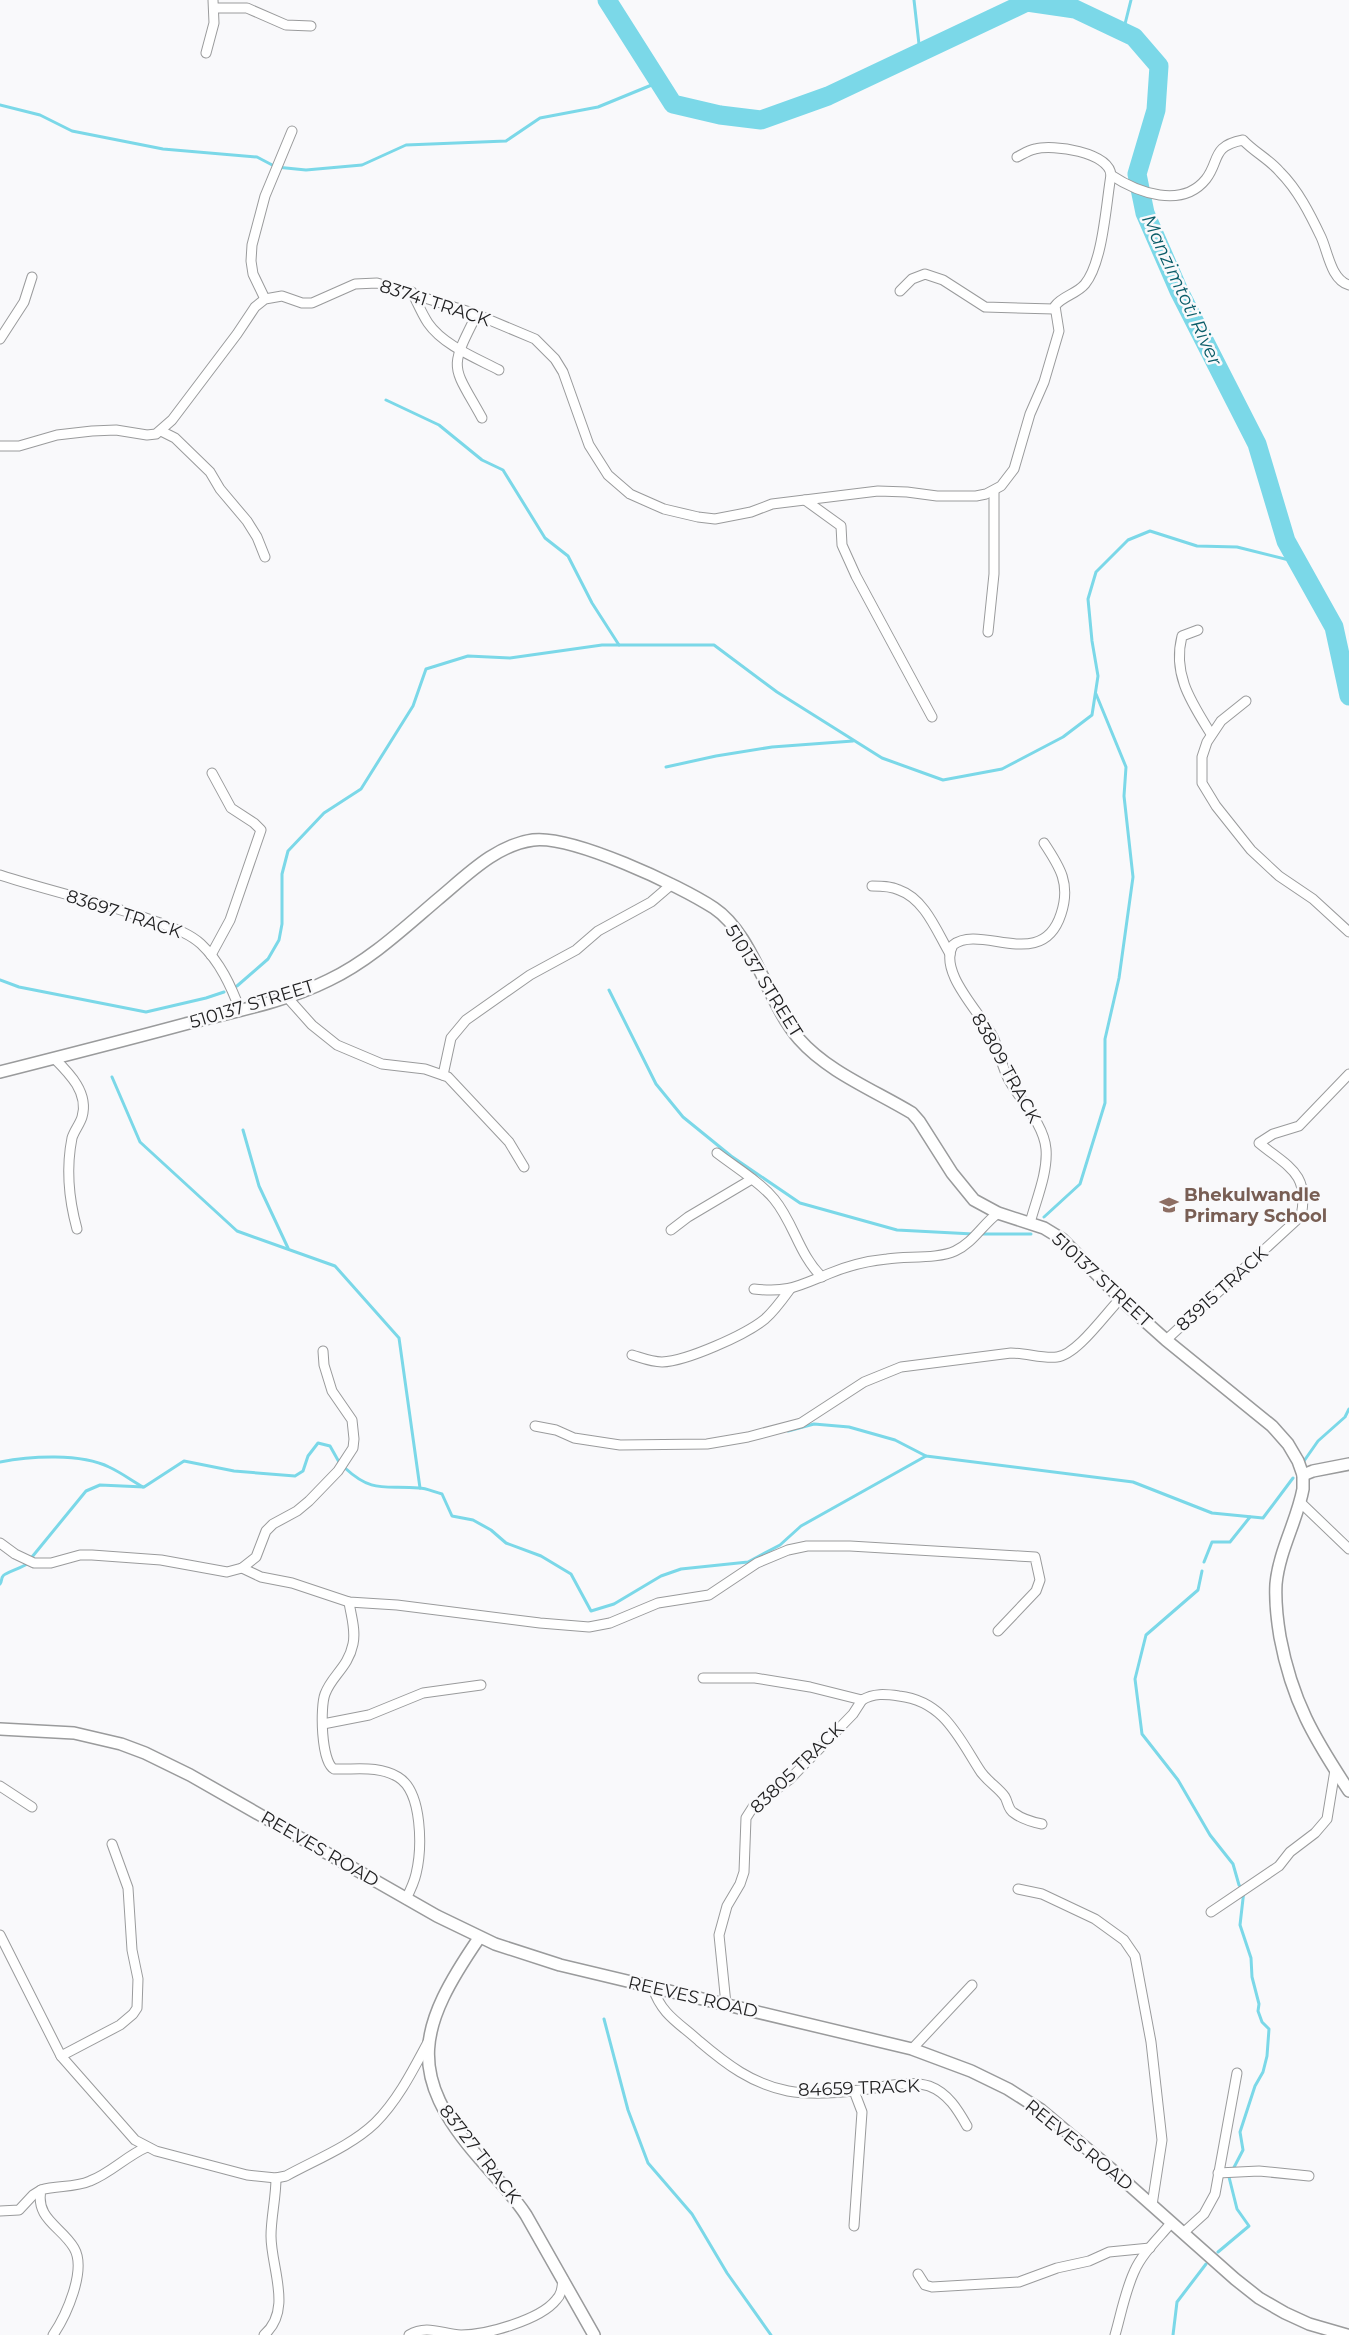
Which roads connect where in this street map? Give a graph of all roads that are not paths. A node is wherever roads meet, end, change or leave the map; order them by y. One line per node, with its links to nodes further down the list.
1 (214, 7): 2 (street); 3 (street)
2 (311, 26)
3 (206, 53)
4 (292, 131): 11 (street)
5 (1017, 157): 6 (street)
6 (1111, 175): 8 (street); 12 (street)
7 (32, 277): 14 (street)
8 (1349, 285)
9 (412, 292): 11 (street, 83741 TRACK); 13 (street, 83741 TRACK); 15 (street)
10 (900, 292): 12 (street)
11 (265, 299): 18 (street)
12 (1054, 309): 20 (street)
13 (478, 314): 15 (street); 21 (street, 83741 TRACK)
14 (1, 336)
15 (460, 348): 16 (street); 17 (street)
16 (499, 370)
17 (482, 418)
18 (161, 431): 19 (street); 22 (street)
19 (0, 446)
20 (994, 490): 21 (street, 83741 TRACK); 24 (street)
21 (805, 500): 26 (street)
22 (264, 557)
23 (1198, 630): 27 (street)
24 (988, 632)
25 (1246, 701): 27 (street)
26 (932, 717)
27 (1211, 734): 33 (street)
28 (212, 773): 35 (street)
29 (1044, 843): 34 (street)
30 (0, 875): 35 (street, 83697 TRACK)
31 (672, 884): 36 (street, 510137 STREET); 41 (street); 45 (street, 510137 STREET)
32 (872, 886): 34 (street, 83809 TRACK)
33 (1349, 932)
34 (950, 954): 46 (street, 83809 TRACK)
35 (211, 955): 37 (street, 83697 TRACK)
36 (287, 997): 37 (street, 510137 STREET); 41 (street)
37 (240, 1010): 38 (street, 510137 STREET)
38 (54, 1058): 39 (street, 510137 STREET); 47 (street)
39 (0, 1072)
40 (1349, 1074): 53 (street, 83915 TRACK)
41 (443, 1075): 43 (street)
42 (717, 1153): 44 (street)
43 (524, 1167)
44 (752, 1179): 48 (street); 49 (street)
45 (998, 1213): 46 (street, 510137 STREET); 49 (street)
46 (1030, 1223): 52 (street, 510137 STREET)
47 (77, 1229)
48 (671, 1230)
49 (822, 1277): 51 (street)
50 (754, 1289): 51 (street)
51 (790, 1289): 55 (street)
52 (1121, 1298): 53 (street, 510137 STREET); 56 (street)
53 (1166, 1340): 58 (street, 510137 STREET)
54 (323, 1352): 62 (street)
55 (632, 1355)
56 (535, 1426)
57 (1349, 1464): 58 (street)
58 (1303, 1475): 59 (street, 510137 STREET)
59 (1301, 1502): 61 (street); 70 (street, 510137 STREET)
60 (0, 1543): 62 (street)
61 (1349, 1549)
62 (242, 1568): 63 (street)
63 (349, 1602): 64 (street); 68 (street)
64 (998, 1632)
65 (703, 1678): 67 (street)
66 (481, 1685): 68 (street)
67 (862, 1700): 74 (street); 83 (street, 83805 TRACK)
68 (323, 1724): 77 (street)
69 (0, 1729): 77 (street, REEVES ROAD)
70 (1335, 1770): 72 (street, 510137 STREET); 78 (street)
71 (0, 1786): 73 (street)
72 (1349, 1791)
73 (32, 1807)
74 (1042, 1824)
75 (112, 1844): 86 (street)
76 (1018, 1888): 95 (street)
77 (406, 1899): 80 (street, REEVES ROAD)
78 (1211, 1912)
79 (0, 1937): 86 (street)
80 (479, 1938): 82 (street, REEVES ROAD); 84 (street, 83727 TRACK)
81 (972, 1984): 85 (street)
82 (653, 1988): 83 (street, REEVES ROAD); 88 (street, 84659 TRACK)
83 (726, 2004): 85 (street, REEVES ROAD)
84 (428, 2042): 93 (street); 102 (street, 83727 TRACK)
85 (912, 2049): 95 (street, REEVES ROAD)
86 (60, 2056): 90 (street)
87 (1238, 2073): 91 (street)
88 (854, 2091): 89 (street, 84659 TRACK); 98 (street)
89 (967, 2126)
90 (147, 2147): 93 (street); 94 (street)
91 (1218, 2173): 92 (street); 99 (street)
92 (1309, 2176)
93 (276, 2178): 104 (street)
94 (41, 2190): 96 (street); 103 (street)
95 (1152, 2205): 97 (street, REEVES ROAD)
96 (0, 2211)
97 (1171, 2223): 99 (street, REEVES ROAD); 100 (street)
98 (854, 2226)
99 (1182, 2233): 108 (street, REEVES ROAD)
100 (1150, 2248): 101 (street); 107 (street)
101 (918, 2274)
102 (564, 2279): 105 (street); 106 (street, 83727 TRACK)
103 (53, 2335)
104 (264, 2335)
105 (409, 2335)
106 (594, 2335)
107 (1115, 2335)
108 (1347, 2335)

